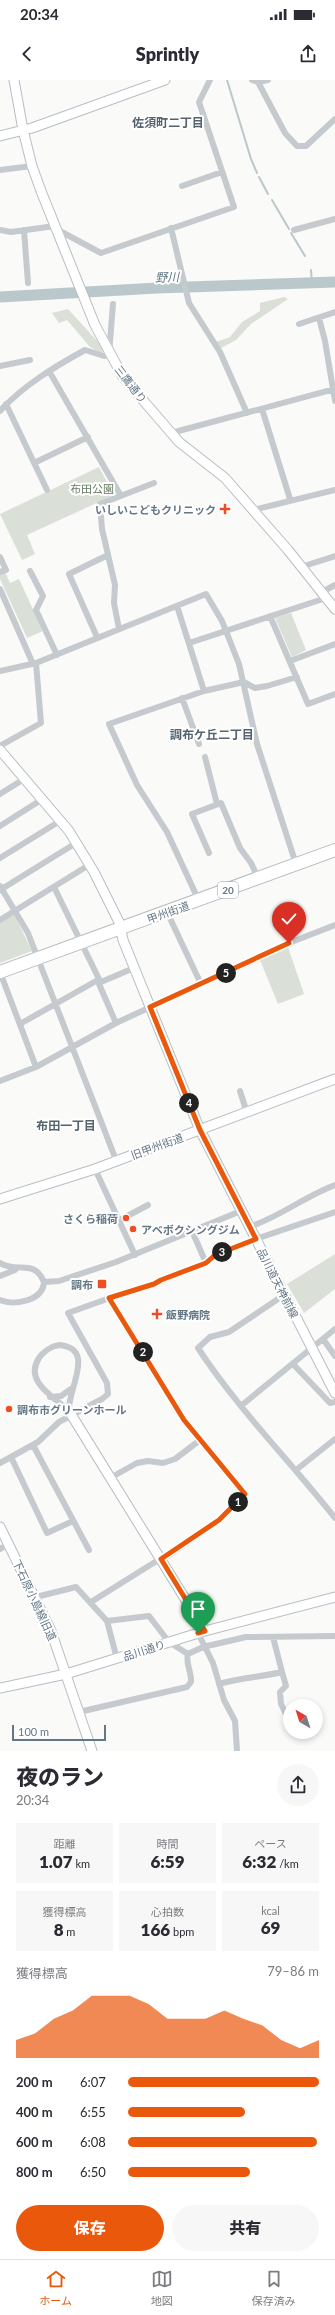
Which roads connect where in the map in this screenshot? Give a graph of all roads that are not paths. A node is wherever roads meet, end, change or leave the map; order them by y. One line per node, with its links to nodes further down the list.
1 (14, 80): 7 (street, 三鷹通り)
2 (165, 80): 7 (street)
3 (210, 80): 11 (street)
4 (268, 80): 5 (street)
5 (255, 81): 6 (street)
6 (335, 119)
7 (23, 130): 8 (street); 9 (street, 三鷹通り)
8 (0, 136)
9 (32, 166): 10 (street); 14 (street, 三鷹通り)
10 (0, 170)
11 (222, 172): 12 (street); 15 (street)
12 (182, 186)
13 (335, 219): 18 (street)
14 (56, 228): 15 (street); 17 (street); 24 (street, 三鷹通り)
15 (171, 228): 33 (street)
16 (0, 230): 17 (street)
17 (24, 230): 19 (street)
18 (294, 230)
19 (28, 283)
20 (113, 304): 24 (street)
21 (335, 312): 22 (street)
22 (319, 318): 23 (street); 28 (street)
23 (299, 324)
24 (110, 354): 27 (street); 34 (street, 三鷹通り)
25 (30, 360): 26 (street)
26 (0, 366)
27 (49, 371): 30 (street); 35 (street)
28 (334, 389): 29 (street); 31 (street)
29 (335, 401)
30 (6, 404): 32 (street); 36 (street)
31 (262, 409): 33 (street); 41 (street)
32 (0, 411)
33 (247, 413): 34 (street)
34 (171, 433): 42 (street, 三鷹通り)
35 (88, 437): 36 (street); 40 (street)
36 (34, 463): 38 (street)
37 (154, 483): 40 (street)
38 (47, 490)
39 (335, 490): 41 (street)
40 (121, 496): 43 (street)
41 (290, 499): 42 (street)
42 (253, 510): 46 (street, 三鷹通り)
43 (108, 555): 55 (street); 57 (street)
44 (0, 556): 48 (street)
45 (335, 556): 46 (street)
46 (301, 567): 51 (street, 三鷹通り)
47 (30, 570): 60 (street)
48 (0, 572)
49 (335, 585): 51 (street)
50 (0, 589): 62 (street)
51 (324, 595): 53 (street, 三鷹通り); 54 (street)
52 (177, 606): 55 (street); 56 (street); 58 (street)
53 (335, 609)
54 (270, 616): 56 (street); 61 (street)
55 (119, 629): 57 (street)
56 (226, 630): 58 (street); 65 (street)
57 (98, 637): 60 (street)
58 (189, 643): 66 (street)
59 (335, 644): 61 (street)
60 (57, 655): 62 (street)
61 (290, 661): 64 (street)
62 (34, 664): 63 (street); 70 (street)
63 (0, 671)
64 (297, 677): 65 (street); 67 (street)
65 (244, 682): 66 (street); 83 (street)
66 (204, 691): 68 (street)
67 (335, 694)
68 (182, 698): 69 (street); 88 (street)
69 (199, 744)
70 (0, 746)
71 (0, 750): 73 (street, 品川道天神前線)
72 (205, 757): 76 (street)
73 (24, 780): 74 (street); 75 (street, 品川道天神前線)
74 (0, 794)
75 (41, 800): 77 (street, 品川道天神前線); 78 (street)
76 (217, 804): 81 (street); 85 (street)
77 (60, 821): 79 (street, 品川道天神前線); 82 (street)
78 (0, 826)
79 (76, 843): 84 (street, 品川道天神前線); 87 (street)
80 (335, 850): 83 (highway, 甲州街道 / 20)
81 (209, 853)
82 (0, 858)
83 (296, 864): 85 (highway, 甲州街道 / 20)
84 (89, 865): 86 (street); 93 (street, 品川道天神前線)
85 (258, 878): 88 (highway, 甲州街道 / 20)
86 (54, 887): 89 (street); 94 (street)
87 (1, 888): 89 (street)
88 (199, 901): 90 (highway, 甲州街道 / 20)
89 (16, 910): 91 (street); 95 (street)
90 (167, 912): 93 (highway, 甲州街道 / 20); 99 (street)
91 (0, 920)
92 (335, 925): 99 (street)
93 (120, 929): 94 (highway, 甲州街道 / 20); 96 (street, 品川道天神前線)
94 (82, 943): 95 (highway, 甲州街道 / 20); 98 (street)
95 (38, 959): 97 (highway, 甲州街道 / 20); 100 (street)
96 (134, 968): 98 (street); 101 (street, 品川道天神前線)
97 (0, 972): 103 (street)
98 (99, 982): 100 (street); 102 (street)
99 (201, 984): 101 (street)
100 (55, 1004): 103 (street); 104 (street)
101 (150, 1007): 102 (street); 110 (street, 品川道天神前線)
102 (116, 1023): 104 (street)
103 (20, 1024): 105 (street)
104 (72, 1047): 105 (street); 111 (street)
105 (36, 1067): 107 (street)
106 (335, 1079): 109 (street, 旧甲州街道)
107 (0, 1081)
108 (240, 1091): 109 (street)
109 (247, 1113): 110 (street, 旧甲州街道)
110 (200, 1130): 111 (street, 旧甲州街道); 116 (street, 品川道天神前線)
111 (116, 1160): 112 (street, 旧甲州街道)
112 (95, 1169): 114 (street, 旧甲州街道); 118 (street)
113 (335, 1185): 119 (street)
114 (0, 1199)
115 (148, 1205): 118 (street)
116 (241, 1211): 119 (street, 品川道天神前線); 120 (street)
117 (335, 1212): 121 (street)
118 (118, 1221): 122 (street)
119 (249, 1227): 121 (street, 品川道天神前線)
120 (192, 1231): 122 (street); 123 (street)
121 (256, 1239): 123 (street); 128 (street, 品川道天神前線)
122 (135, 1255): 127 (street)
123 (206, 1263): 129 (street)
124 (0, 1264): 125 (street)
125 (19, 1268): 126 (street); 127 (street)
126 (0, 1276)
127 (44, 1282): 130 (street)
128 (284, 1295): 133 (street, 品川道天神前線); 140 (street)
129 (109, 1298): 141 (street); 143 (street)
130 (0, 1300)
131 (335, 1329): 132 (street)
132 (323, 1339): 133 (street); 134 (street)
133 (312, 1348): 135 (street); 137 (street, 品川道天神前線)
134 (335, 1356)
135 (293, 1364): 139 (street); 140 (street)
136 (73, 1386): 138 (street); 138 (street); 141 (street)
137 (335, 1393)
138 (50, 1397): 141 (street)
139 (335, 1402)
140 (242, 1405): 147 (street)
141 (70, 1413): 144 (street); 148 (street)
142 (335, 1439): 147 (street)
143 (200, 1440): 148 (street); 155 (street)
144 (34, 1445): 145 (street); 150 (street)
145 (11, 1457): 146 (street); 150 (street)
146 (0, 1463)
147 (296, 1470): 149 (street)
148 (110, 1478): 155 (street)
149 (335, 1518)
150 (73, 1521): 154 (street)
151 (0, 1527): 152 (street, 下石原小島線旧道)
152 (8, 1544): 153 (street); 156 (street, 下石原小島線旧道)
153 (0, 1549)
154 (89, 1550)
155 (161, 1559): 158 (street); 160 (street)
156 (36, 1597): 158 (street); 168 (street, 下石原小島線旧道)
157 (335, 1597): 160 (street, 品川通り)
158 (91, 1602): 159 (street)
159 (107, 1621): 163 (street); 166 (street)
160 (201, 1632): 163 (street, 品川通り); 164 (street)
161 (335, 1636): 162 (street)
162 (273, 1637): 164 (street); 167 (street)
163 (169, 1642): 165 (street); 166 (street, 品川通り)
164 (203, 1646): 165 (street); 169 (street)
165 (188, 1654): 172 (street)
166 (116, 1658): 168 (street, 品川通り)
167 (282, 1672): 169 (street); 171 (street)
168 (66, 1674): 170 (street, 品川通り); 172 (street, 下石原小島線旧道)
169 (219, 1684): 174 (street)
170 (0, 1688)
171 (283, 1704)
172 (79, 1712): 173 (street, 下石原小島線旧道)
173 (92, 1751)
174 (237, 1751)

